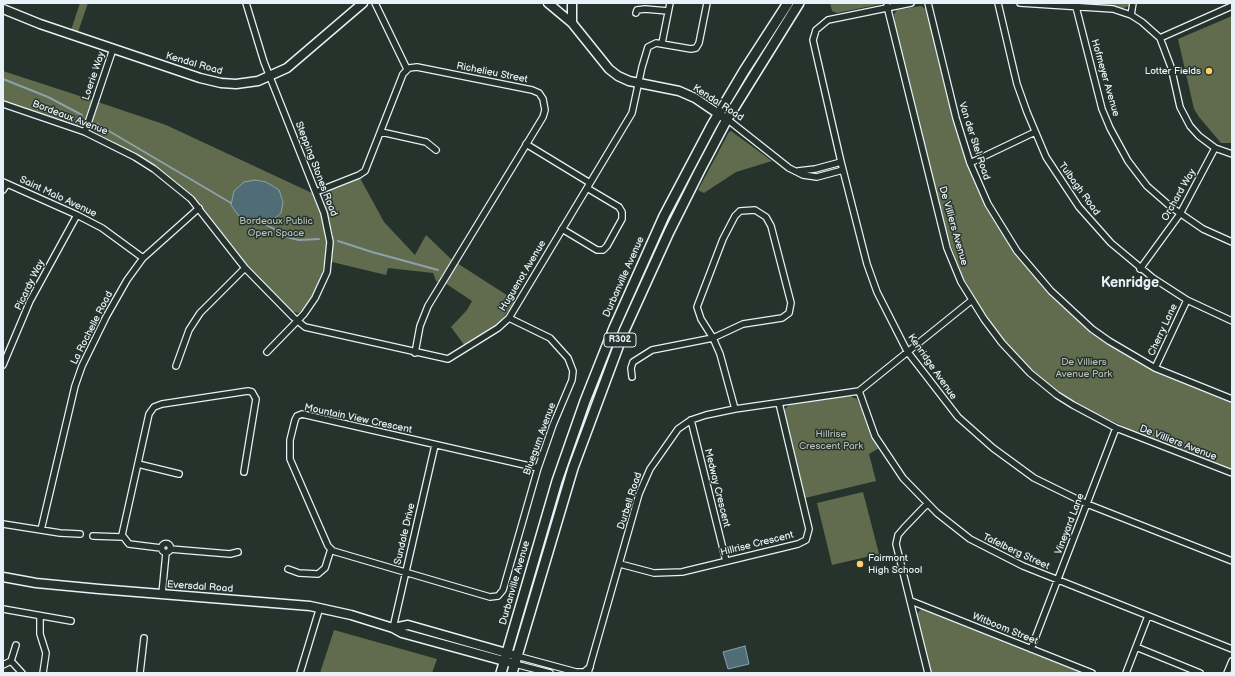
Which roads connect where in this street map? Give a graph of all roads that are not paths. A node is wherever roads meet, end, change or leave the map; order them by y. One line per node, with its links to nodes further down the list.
1 (246, 3): 30 (street, Stepping Stones Road)
2 (363, 3): 30 (street, Kendal Road)
3 (375, 3): 29 (street)
4 (548, 3): 23 (street, Kendal Road)
5 (568, 3): 23 (street)
6 (572, 3): 25 (street)
7 (670, 3): 21 (street)
8 (707, 3): 27 (street)
9 (788, 3): 33 (main road, Durbanville Avenue / R302)
10 (799, 3): 34 (main road, R302)
11 (911, 3): 17 (street)
12 (928, 3): 43 (street, Van der Stel Road)
13 (998, 3): 37 (street, Tulbagh Road)
14 (1020, 3): 16 (street)
15 (1133, 3): 24 (street)
16 (1038, 4): 19 (street)
17 (888, 6): 42 (street, Kenridge Avenue); 58 (street, De Villiers Avenue)
18 (1232, 6): 26 (street)
19 (1076, 7): 24 (street); 51 (street, Hofmeyer Avenue)
20 (3, 9): 28 (street, Kendal Road)
21 (668, 11): 22 (street); 27 (street)
22 (636, 13)
23 (564, 15): 25 (street, Kendal Road)
24 (1131, 15): 26 (street)
25 (572, 23): 31 (street, Kendal Road)
26 (1160, 38): 39 (street)
27 (662, 44): 31 (street, Huguenot Avenue)
28 (113, 49): 30 (street, Kendal Road); 35 (street, Loerie Way)
29 (407, 69): 36 (street); 38 (street, Richelieu Street)
30 (270, 77): 49 (street, Stepping Stones Road)
31 (638, 83): 33 (street, Kendal Road); 47 (street, Huguenot Avenue)
32 (3, 104): 35 (street, Bordeaux Avenue)
33 (718, 113): 34 (street, Kendal Road); 116 (main road, Durbanville Avenue / R302)
34 (727, 119): 45 (street, Kendal Road); 117 (main road, R302)
35 (85, 132): 50 (street, Bordeaux Avenue)
36 (381, 132): 40 (street); 49 (street)
37 (1035, 132): 43 (street); 57 (street, Tulbagh Road)
38 (526, 144): 47 (street); 66 (street, Richelieu Street)
39 (1215, 148): 41 (street); 51 (street, Orchard Way)
40 (436, 150)
41 (1232, 154)
42 (841, 162): 44 (street, Kenridge Avenue); 45 (street)
43 (970, 163): 70 (street, Van der Stel Road)
44 (843, 170): 45 (street, Kendal Road); 64 (street, Kenridge Avenue)
45 (795, 171)
46 (5, 183): 48 (street); 52 (street, Saint Malo Avenue)
47 (589, 185): 53 (street, Huguenot Avenue); 53 (street)
48 (3, 190)
49 (316, 192): 61 (street, Stepping Stones Road)
50 (199, 208): 55 (street, La Rochelle Road); 56 (street, Bordeaux Avenue)
51 (1180, 214): 54 (street, Hofmeyer Avenue); 57 (street, Orchard Way)
52 (77, 215): 55 (street, Saint Malo Avenue); 67 (street, Picardy Way)
53 (562, 229): 60 (street, Huguenot Avenue)
54 (1232, 242)
55 (143, 258): 87 (street, La Rochelle Road)
56 (245, 268): 61 (street, Bordeaux Avenue); 69 (street)
57 (1140, 269): 59 (street, Tulbagh Road)
58 (972, 300): 64 (street); 77 (street, De Villiers Avenue)
59 (1187, 300): 62 (street, Tulbagh Road); 70 (street, Cherry Lane)
60 (509, 318): 66 (street, Huguenot Avenue); 80 (street, Bluegum Avenue)
61 (297, 321): 65 (street, Stepping Stones Road); 66 (street, Huguenot Avenue)
62 (1232, 321)
63 (713, 338): 63 (street); 71 (street); 75 (street)
64 (907, 351): 72 (street); 85 (street, Kenridge Avenue)
65 (267, 352)
66 (415, 353)
67 (4, 358): 68 (street, Picardy Way)
68 (3, 365)
69 (176, 366)
70 (1156, 368): 73 (street, Van der Stel Road)
71 (632, 377)
72 (859, 391): 74 (street, Durbell Road); 84 (street, Tafelberg Street)
73 (1232, 400)
74 (779, 403): 75 (street, Durbell Road); 96 (street, Hillrise Crescent)
75 (735, 409): 76 (street, Durbell Road)
76 (691, 420): 96 (street, Medway Crescent); 98 (street, Durbell Road)
77 (1116, 428): 82 (street, De Villiers Avenue); 85 (street, Vineyard Lane)
78 (435, 444): 80 (street, Mountain View Crescent); 93 (street, Mountain View Crescent); 100 (street, Sundale Drive)
79 (138, 464): 81 (street); 83 (street); 90 (street)
80 (538, 468): 100 (street, Bluegum Avenue)
81 (244, 472)
82 (1232, 473)
83 (179, 474)
84 (927, 504): 102 (street, Tafelberg Street); 104 (street)
85 (1087, 504): 97 (street, Kenridge Avenue); 102 (street, Vineyard Lane)
86 (3, 524): 87 (street)
87 (41, 530): 88 (street)
88 (80, 534)
89 (93, 536): 90 (street)
90 (122, 537): 91 (street)
91 (161, 548): 92 (street); 95 (street)
92 (170, 548): 94 (street); 95 (street)
93 (331, 550): 99 (street); 100 (street)
94 (238, 552)
95 (166, 553): 103 (street)
96 (726, 561): 98 (street, Hillrise Crescent)
97 (1232, 561)
98 (620, 564): 121 (street, Durbell Road)
99 (288, 569)
100 (406, 572): 110 (street, Sundale Drive)
101 (3, 577): 103 (street, Eversdal Road)
102 (1057, 580): 107 (street, Tafelberg Street); 114 (street, Vineyard Lane)
103 (162, 594): 105 (street, Eversdal Road)
104 (911, 601): 114 (street, Witboom Street); 129 (street)
105 (320, 607): 110 (street, Eversdal Road); 125 (street)
106 (3, 609): 108 (street)
107 (1148, 616): 113 (street); 115 (street, Tafelberg Street)
108 (40, 617): 109 (street); 123 (street)
109 (71, 621)
110 (393, 628): 116 (street, Eversdal Road)
111 (144, 638): 124 (street)
112 (16, 645): 119 (street)
113 (1136, 648): 131 (street); 132 (street)
114 (1031, 649): 130 (street, Witboom Street)
115 (1232, 649)
116 (505, 657): 117 (street, Eversdal Road); 126 (main road, Durbanville Avenue / R302)
117 (516, 660): 121 (street); 127 (main road, R302); 128 (street)
118 (1232, 661): 133 (street)
119 (11, 662): 120 (street); 122 (street)
120 (3, 665)
121 (589, 670)
122 (22, 673)
123 (43, 673)
124 (140, 673)
125 (300, 673)
126 (501, 673)
127 (512, 673)
128 (550, 673)
129 (928, 673)
130 (1092, 673)
131 (1126, 673)
132 (1200, 673)
133 (1227, 673)

